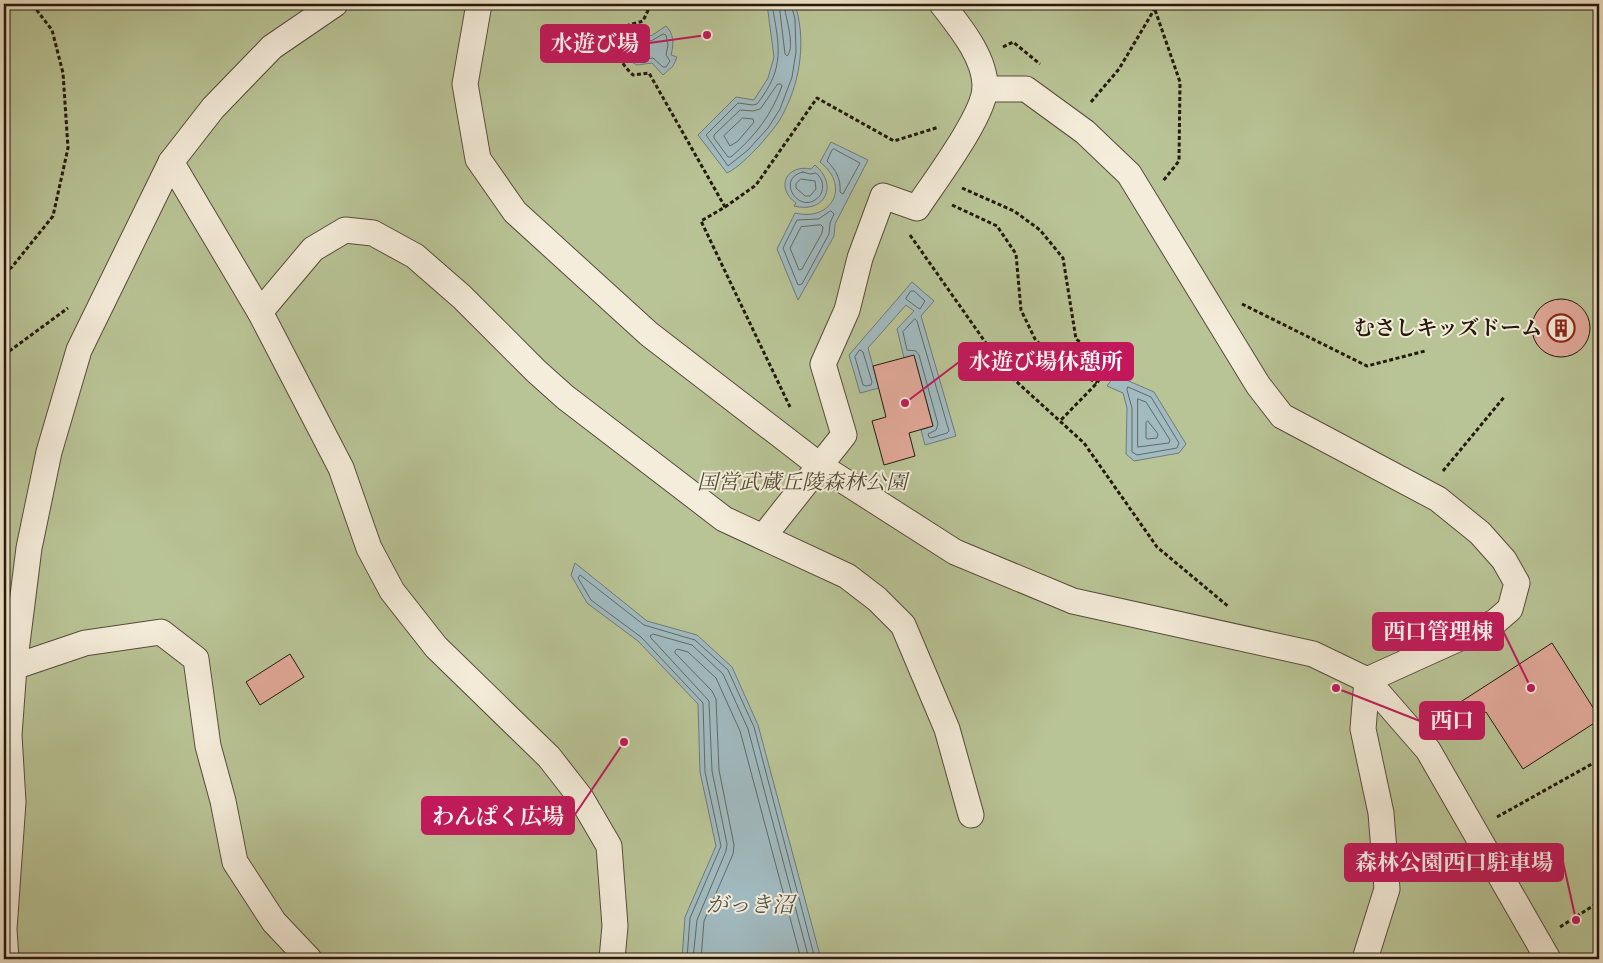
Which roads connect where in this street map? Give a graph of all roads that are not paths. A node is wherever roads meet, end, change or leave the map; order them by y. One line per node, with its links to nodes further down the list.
1 (335, 4): 5 (street)
2 (479, 4): 7 (street)
3 (942, 4): 4 (street)
4 (985, 89): 7 (street); 10 (street)
5 (171, 162): 6 (street); 9 (street)
6 (260, 312): 8 (street); 15 (street)
7 (819, 465): 8 (street); 10 (street)
8 (763, 537): 11 (street)
9 (14, 667): 13 (street); 14 (street)
10 (1367, 680): 12 (street); 16 (street)
11 (970, 814)
12 (1542, 950)
13 (6, 959)
14 (309, 959)
15 (612, 959)
16 (1365, 959)

